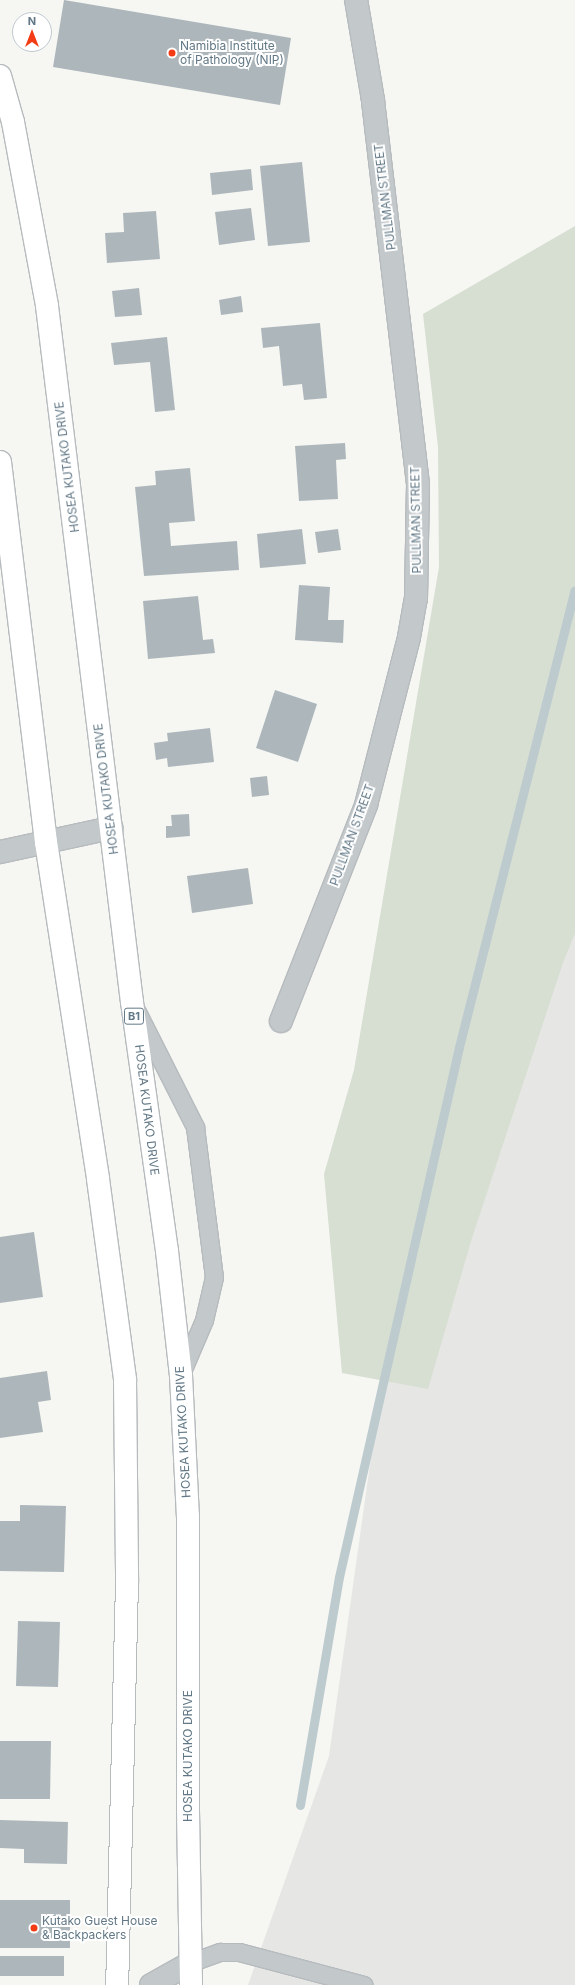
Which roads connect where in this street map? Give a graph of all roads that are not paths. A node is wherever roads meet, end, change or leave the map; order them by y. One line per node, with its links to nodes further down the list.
1 (356, 0): 8 (street, PULLMAN STREET)
2 (0, 76): 4 (main road, HOSEA KUTAKO DRIVE / B1)
3 (0, 462): 5 (main road)
4 (111, 828): 5 (street); 7 (main road, HOSEA KUTAKO DRIVE / B1)
5 (46, 842): 6 (street); 11 (main road)
6 (0, 852)
7 (132, 1002): 9 (main road, HOSEA KUTAKO DRIVE / B1); 9 (lane)
8 (281, 1021)
9 (181, 1374): 10 (main road, HOSEA KUTAKO DRIVE / B1)
10 (192, 1962): 12 (street); 13 (main road, HOSEA KUTAKO DRIVE / B1); 14 (lane)
11 (117, 1985)
12 (151, 1985)
13 (191, 1985)
14 (363, 1985)

